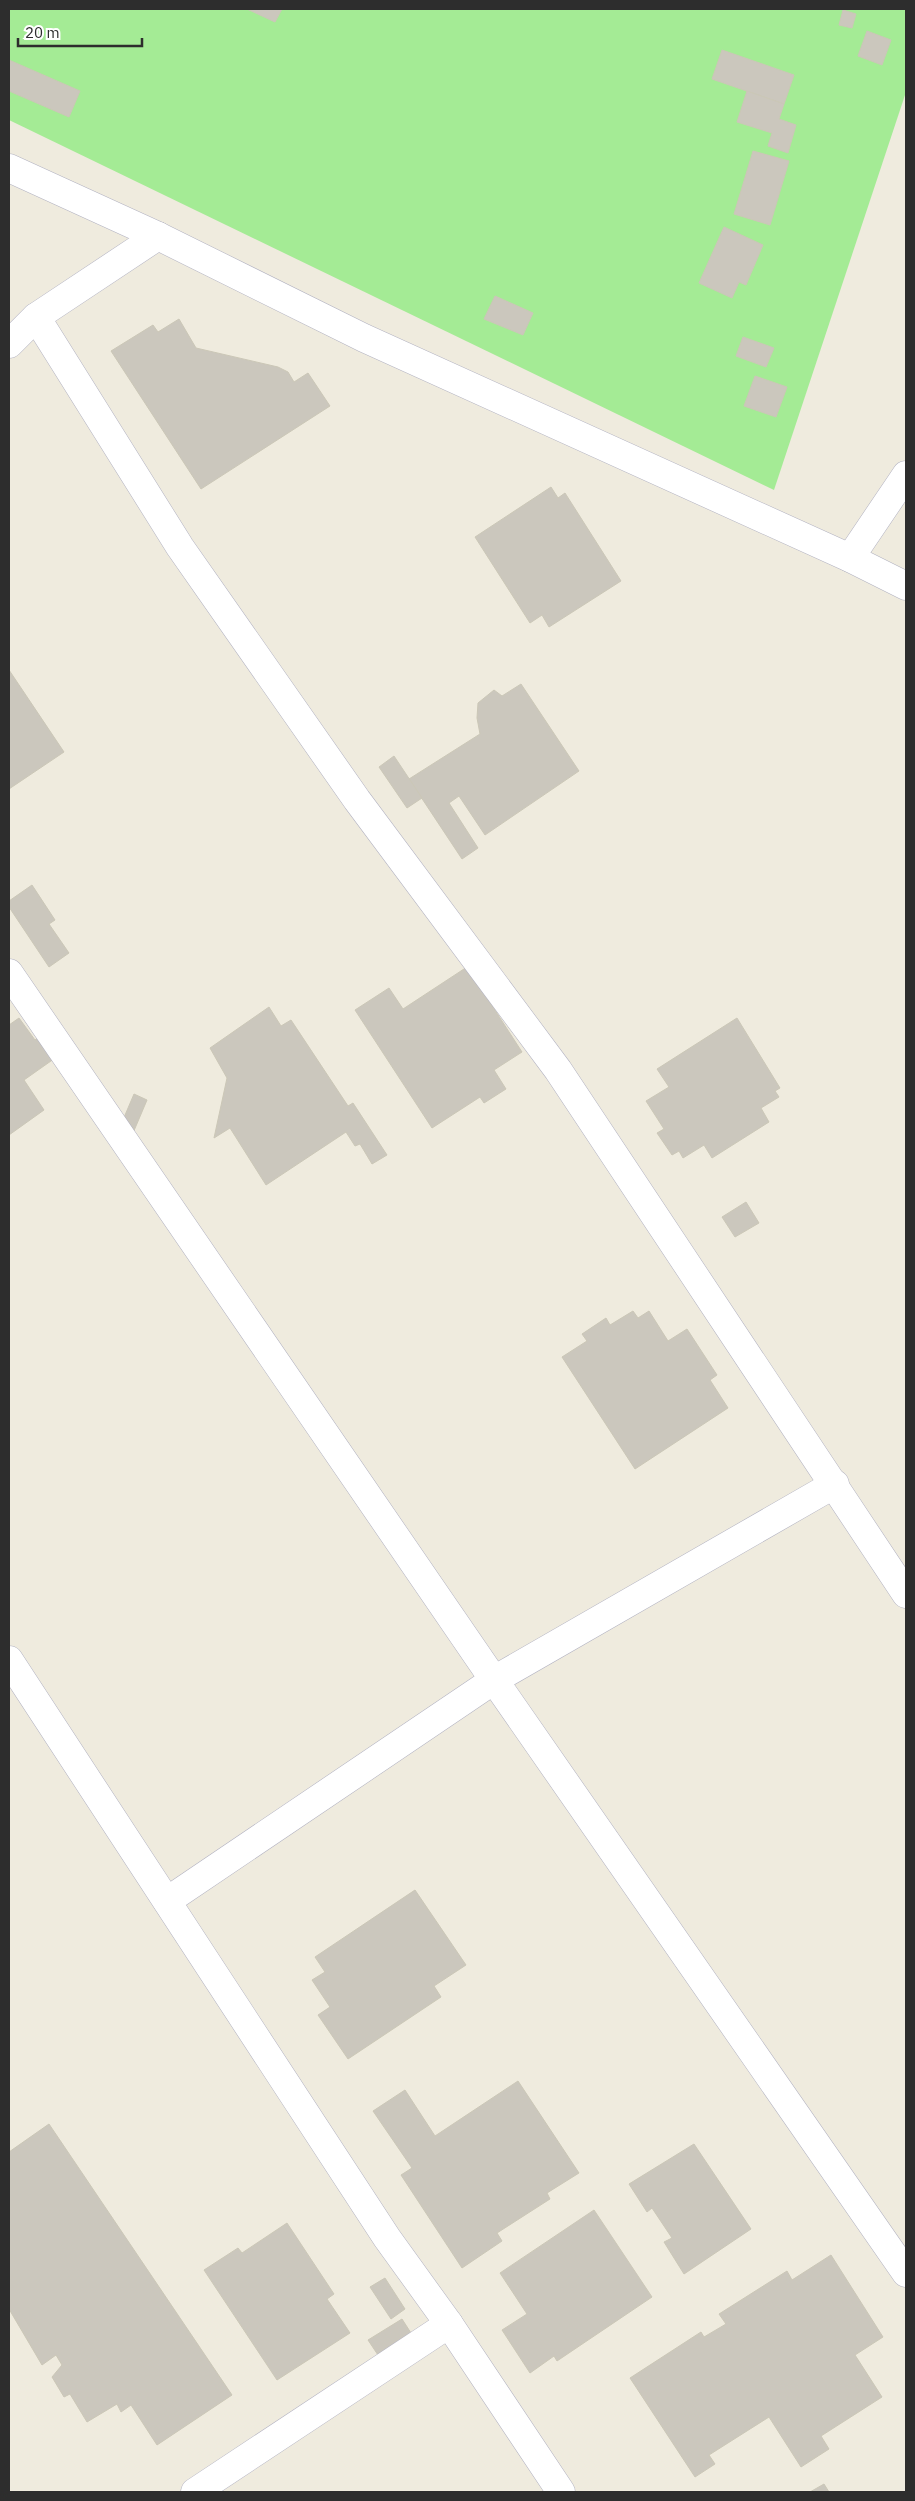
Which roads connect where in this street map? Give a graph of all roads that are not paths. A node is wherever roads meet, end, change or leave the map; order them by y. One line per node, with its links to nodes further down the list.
1 (9, 168): 2 (street)
2 (158, 236): 3 (street); 6 (street)
3 (36, 317): 4 (street); 9 (street)
4 (9, 344)
5 (906, 475): 6 (street)
6 (850, 558): 7 (street)
7 (906, 586)
8 (9, 973): 12 (street)
9 (835, 1484): 10 (street); 12 (street)
10 (906, 1594)
11 (9, 1660): 13 (street)
12 (494, 1680): 13 (street); 14 (street)
13 (167, 1901): 15 (street)
14 (906, 2273)
15 (449, 2324): 16 (street); 17 (street)
16 (195, 2492)
17 (561, 2492)

